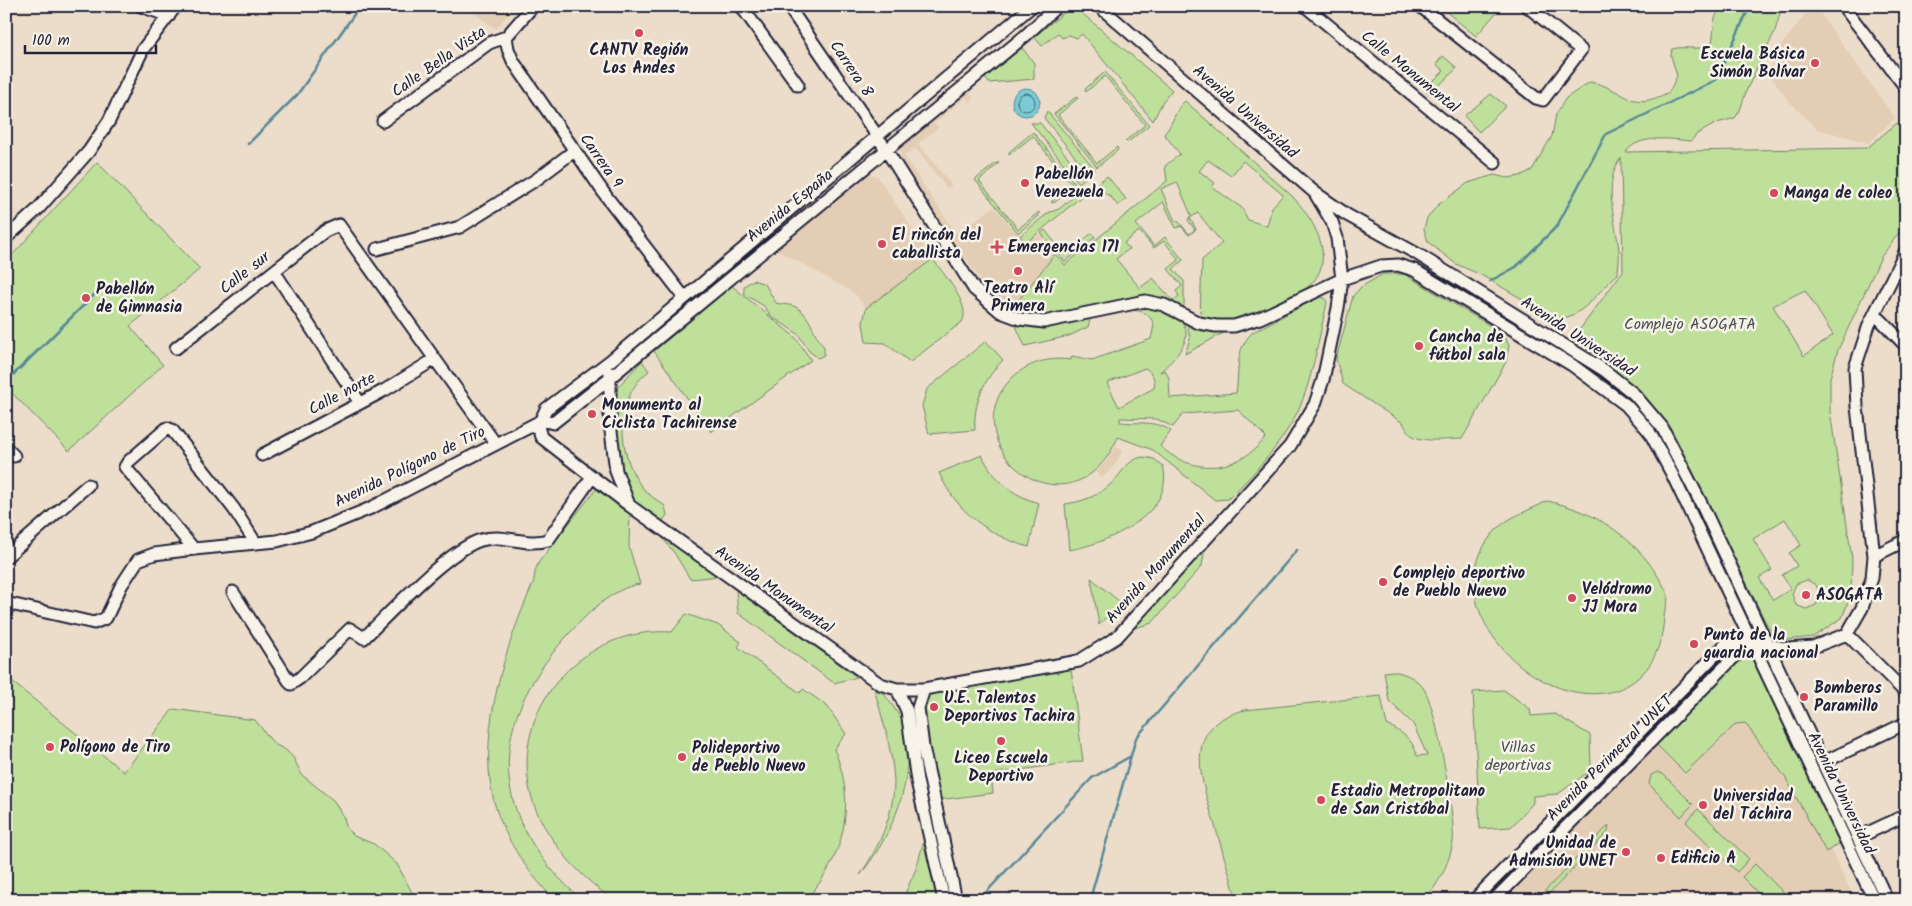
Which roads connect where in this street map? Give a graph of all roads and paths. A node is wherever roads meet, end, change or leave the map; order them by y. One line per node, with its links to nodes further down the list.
1 (141, 6): 12 (street)
2 (533, 6): 13 (street, Calle Bella Vista)
3 (741, 6): 14 (street)
4 (788, 6): 17 (street, Carrera 8)
5 (1032, 6): 17 (street, Avenida España)
6 (1057, 6): 18 (street, Avenida España)
7 (1099, 6): 21 (street, Avenida Universidad)
8 (1305, 6): 20 (street, Calle Monumental)
9 (1420, 6): 10 (street)
10 (1527, 6)
11 (1843, 6): 15 (street)
12 (173, 11): 22 (street)
13 (506, 37): 16 (street, Calle Bella Vista); 19 (street, Carrera 9)
14 (798, 85)
15 (1906, 88)
16 (383, 121)
17 (878, 137): 18 (street, Carrera 8); 27 (street, Avenida España)
18 (886, 150): 26 (street, Avenida Universidad); 33 (street, Avenida España)
19 (574, 151): 23 (street); 27 (street, Carrera 9)
20 (1496, 163)
21 (1314, 192): 26 (street, Avenida Monumental); 50 (street, Avenida Universidad)
22 (6, 238)
23 (377, 249)
24 (1906, 250): 28 (street)
25 (274, 271): 30 (street, Calle sur); 31 (street, Calle sur); 34 (street)
26 (1342, 279): 49 (street, Avenida Universidad); 54 (street, Avenida Monumental)
27 (684, 297): 32 (street, Avenida España)
28 (1875, 314): 29 (street); 44 (street)
29 (1906, 346)
30 (176, 348)
31 (435, 359): 34 (street, Calle norte); 36 (street)
32 (610, 360): 33 (street); 35 (street, Avenida España)
33 (610, 377): 35 (street, Avenida España); 40 (street)
34 (360, 403): 37 (street, Calle norte)
35 (539, 422): 36 (street, Avenida Polígono de Tiro); 38 (street, Avenida Monumental)
36 (495, 443): 42 (street, Avenida Polígono de Tiro)
37 (262, 455)
38 (592, 477): 40 (street, Avenida Monumental); 46 (street)
39 (88, 484): 45 (street)
40 (630, 506): 53 (street, Avenida Monumental)
41 (1906, 540): 44 (street)
42 (255, 542): 43 (street, Avenida Polígono de Tiro); 43 (street)
43 (194, 549): 47 (street, Avenida Polígono de Tiro)
44 (1874, 556): 48 (street)
45 (6, 557)
46 (233, 592)
47 (6, 603)
48 (1847, 634): 50 (street); 52 (street)
49 (1750, 641): 50 (street); 57 (street); 58 (street, Avenida Perimetral UNET); 70 (street, Avenida Universidad)
50 (1770, 646): 60 (street, Avenida Universidad)
51 (1906, 675): 52 (street)
52 (1896, 682): 55 (street)
53 (897, 689): 54 (street, Avenida Monumental); 63 (street)
54 (924, 689): 62 (street)
55 (1906, 693)
56 (1906, 723): 60 (street)
57 (1630, 743): 58 (street); 59 (street)
58 (1640, 751): 61 (street, Avenida Perimetral UNET)
59 (1618, 756): 61 (street); 68 (street)
60 (1824, 762): 65 (street, Avenida Universidad)
61 (1627, 764): 69 (street, Avenida Perimetral UNET)
62 (934, 802): 63 (street); 67 (street)
63 (922, 804): 66 (street)
64 (1906, 815): 65 (street)
65 (1859, 837): 71 (street, Avenida Universidad)
66 (944, 900)
67 (956, 900)
68 (1474, 900)
69 (1494, 900)
70 (1874, 900)
71 (1887, 900)

